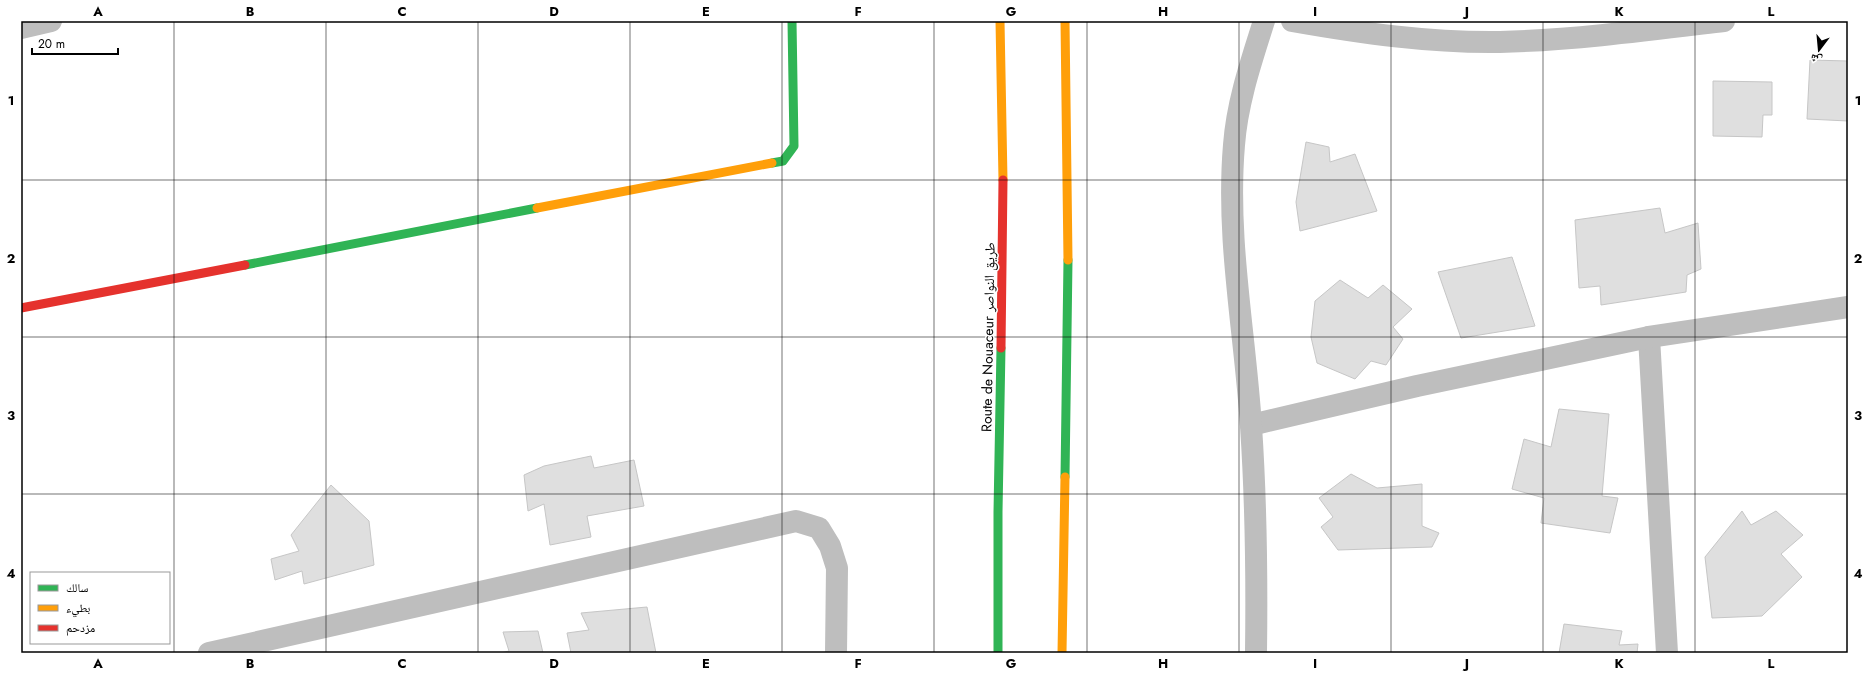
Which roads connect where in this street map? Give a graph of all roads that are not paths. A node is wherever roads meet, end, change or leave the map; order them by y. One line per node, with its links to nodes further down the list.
1 (51, 21): 8 (street)
2 (792, 21): 10 (main road)
3 (1000, 21): 15 (main road, Route de Nouaceur طريق النواصر)
4 (1065, 21): 16 (main road)
5 (1264, 21): 12 (street)
6 (1292, 21): 7 (street)
7 (1724, 21)
8 (21, 28)
9 (1848, 307): 11 (street)
10 (21, 308)
11 (1649, 337): 12 (street); 18 (street)
12 (1251, 425): 17 (street)
13 (209, 653): 14 (street)
14 (836, 653)
15 (998, 653)
16 (1062, 653)
17 (1256, 653)
18 (1667, 653)

